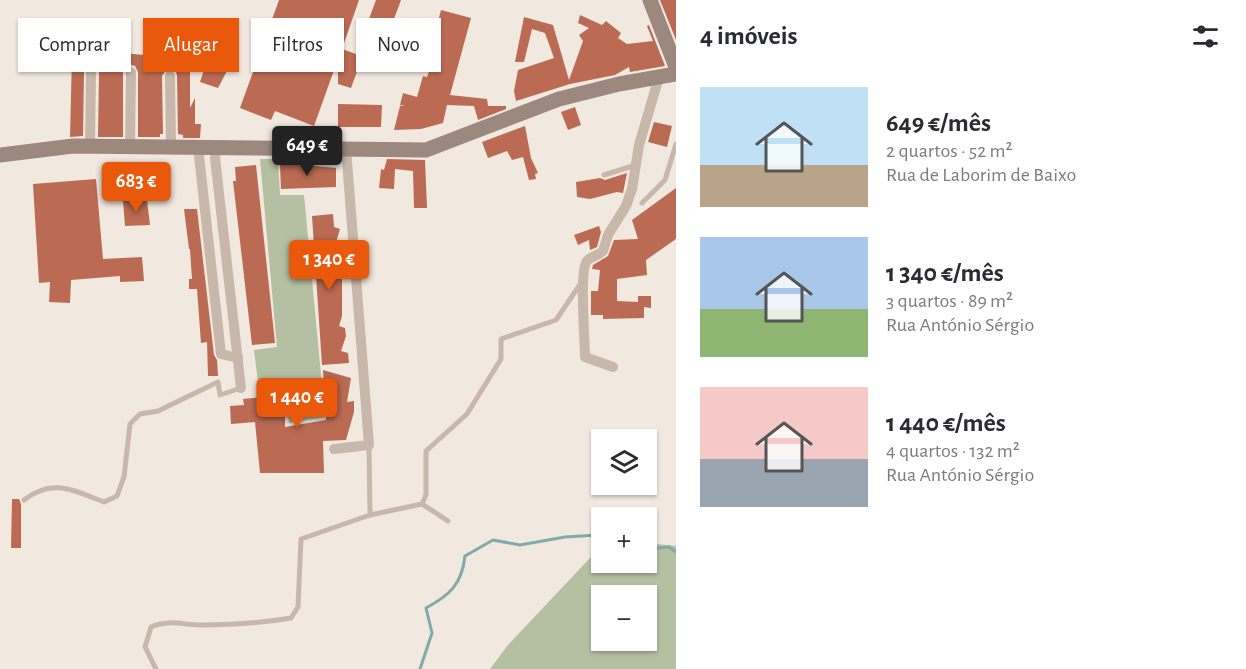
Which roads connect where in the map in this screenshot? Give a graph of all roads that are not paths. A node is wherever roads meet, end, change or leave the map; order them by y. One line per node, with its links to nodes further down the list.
1 (650, 0): 2 (main road)
2 (676, 67)
3 (91, 72): 9 (street)
4 (131, 72): 10 (street)
5 (676, 74): 7 (main road)
6 (170, 76): 11 (street)
7 (659, 77): 14 (main road); 16 (street)
8 (676, 144): 18 (lane)
9 (90, 146): 10 (main road); 15 (main road)
10 (130, 147): 11 (main road)
11 (171, 147): 12 (main road)
12 (198, 147): 13 (main road); 20 (street)
13 (218, 147): 14 (main road); 20 (street)
14 (346, 148): 23 (street)
15 (0, 155)
16 (636, 165): 17 (lane); 19 (street)
17 (604, 175)
18 (642, 203)
19 (583, 280): 21 (street); 26 (lane)
20 (238, 358): 22 (street)
21 (613, 367)
22 (241, 388): 25 (lane)
23 (369, 445): 24 (street); 27 (lane)
24 (334, 449)
25 (24, 500)
26 (422, 504): 27 (lane); 28 (lane)
27 (370, 515): 29 (lane)
28 (448, 521)
29 (156, 669)

